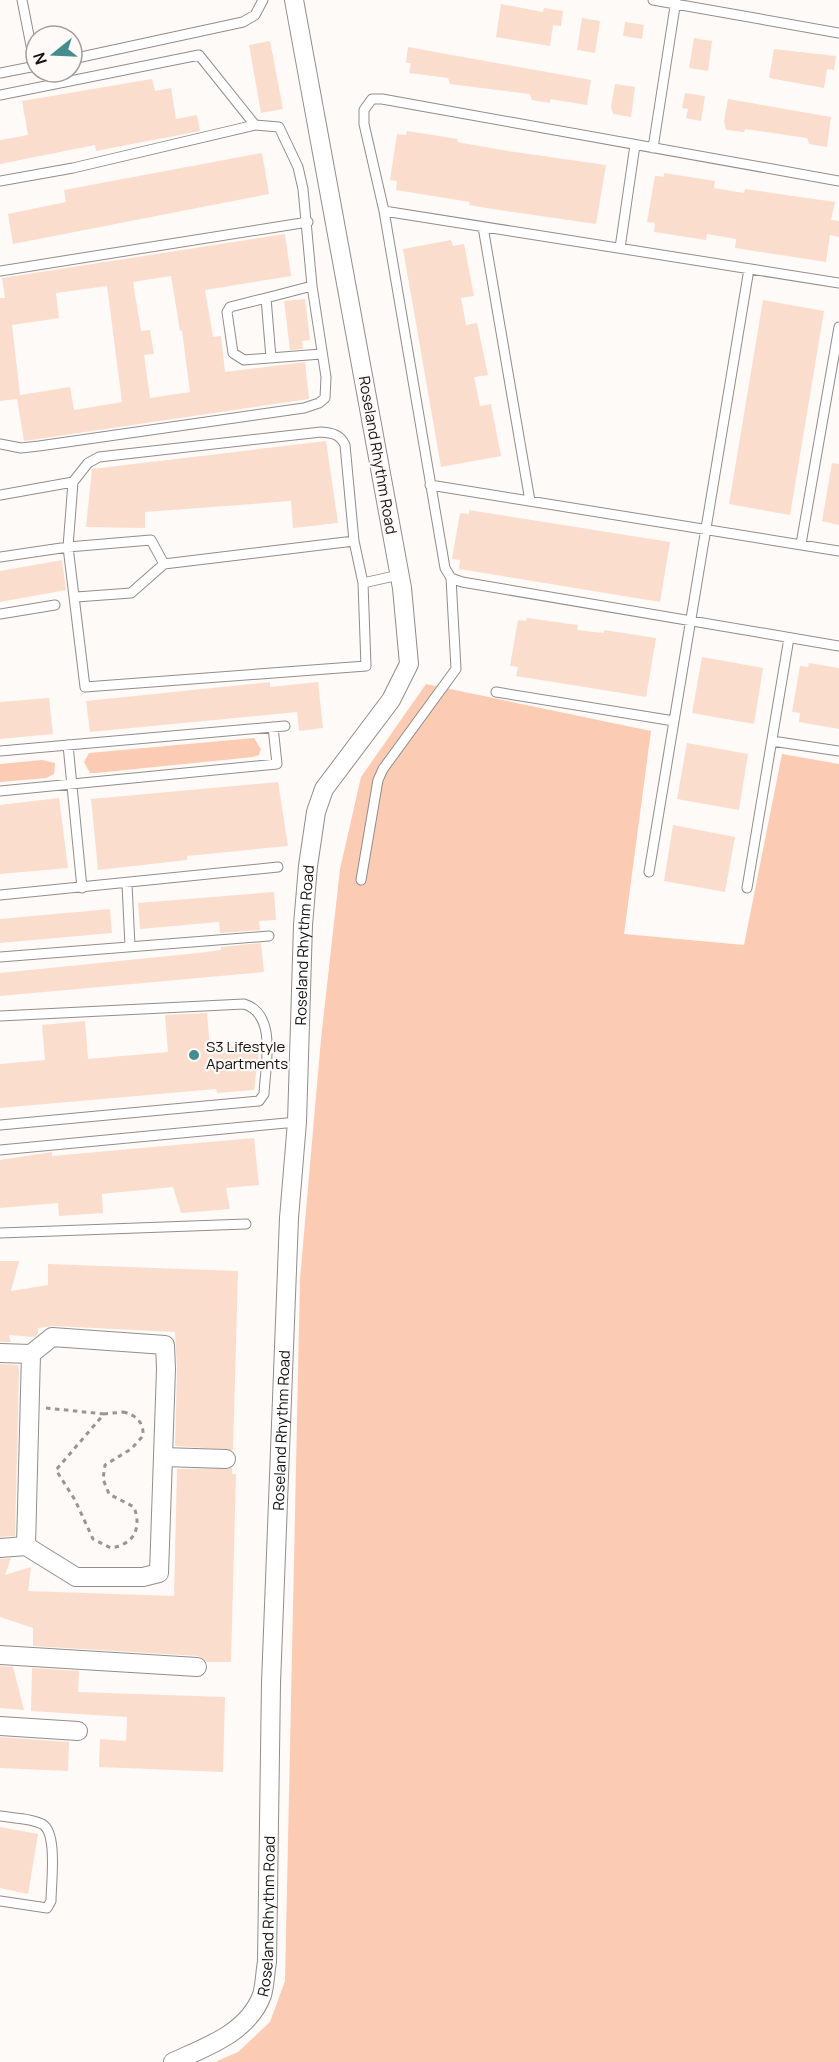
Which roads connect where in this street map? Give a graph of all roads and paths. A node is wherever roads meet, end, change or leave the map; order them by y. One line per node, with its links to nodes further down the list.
1 (22, 0): 6 (lane)
2 (263, 0): 8 (lane)
3 (294, 0): 41 (street, Roseland Rhythm Road)
4 (653, 0): 5 (lane)
5 (676, 2): 7 (lane); 14 (lane)
6 (27, 24)
7 (839, 33)
8 (84, 55)
9 (24, 68): 10 (lane)
10 (0, 73)
11 (0, 95): 12 (lane)
12 (255, 125): 15 (lane); 18 (lane)
13 (635, 145): 14 (lane); 17 (lane); 20 (lane)
14 (653, 148): 16 (lane)
15 (0, 181)
16 (839, 181)
17 (384, 211): 19 (lane); 31 (lane)
18 (308, 222): 22 (lane); 24 (lane)
19 (483, 227): 20 (lane); 33 (lane)
20 (620, 248): 21 (lane)
21 (749, 269): 23 (lane); 34 (lane)
22 (0, 271)
23 (839, 284)
24 (312, 286): 25 (lane); 27 (lane)
25 (266, 298): 28 (lane); 28 (lane)
26 (839, 327): 36 (lane)
27 (321, 354): 28 (lane); 29 (lane)
28 (271, 358)
29 (0, 444)
30 (73, 482): 32 (lane); 35 (lane); 37 (lane)
31 (430, 485): 33 (lane); 42 (lane)
32 (0, 495)
33 (530, 501): 34 (lane)
34 (706, 529): 36 (lane); 47 (lane)
35 (354, 541): 40 (lane); 43 (lane)
36 (801, 544): 38 (lane)
37 (68, 547): 39 (lane); 40 (lane); 44 (lane)
38 (839, 550)
39 (0, 557)
40 (164, 564): 44 (lane)
41 (399, 575): 43 (lane); 71 (street, Roseland Rhythm Road)
42 (451, 578): 47 (lane); 62 (lane)
43 (363, 583): 44 (lane)
44 (76, 597)
45 (55, 605): 46 (lane)
46 (0, 614)
47 (690, 623): 48 (lane); 51 (lane)
48 (789, 638): 49 (lane); 54 (lane)
49 (839, 646)
50 (496, 692): 51 (lane)
51 (674, 721): 61 (lane)
52 (285, 726): 53 (lane)
53 (273, 727): 55 (lane); 58 (lane)
54 (772, 741): 57 (lane); 65 (lane)
55 (68, 745): 56 (lane); 58 (lane)
56 (0, 751)
57 (839, 751)
58 (72, 784): 59 (lane); 64 (lane)
59 (0, 791)
60 (278, 867): 63 (lane)
61 (649, 872)
62 (361, 880)
63 (127, 884): 64 (lane); 68 (lane)
64 (82, 888): 66 (lane)
65 (747, 888)
66 (0, 895)
67 (269, 936): 68 (lane)
68 (130, 946): 69 (lane)
69 (0, 957)
70 (0, 1016): 72 (lane)
71 (297, 1122): 73 (lane); 90 (street, Roseland Rhythm Road)
72 (0, 1125)
73 (0, 1150)
74 (246, 1224): 75 (lane)
75 (0, 1233)
76 (0, 1353): 77 (street)
77 (31, 1354): 78 (street); 80 (street)
78 (29, 1407): 79 (path); 82 (street)
79 (104, 1414): 79 (path)
80 (163, 1457): 81 (street); 82 (street)
81 (226, 1460)
82 (26, 1546): 83 (street)
83 (0, 1548)
84 (0, 1655): 85 (street)
85 (197, 1667)
86 (0, 1726): 87 (street)
87 (78, 1731)
88 (0, 1816): 89 (lane)
89 (0, 1901)
90 (173, 2062)

